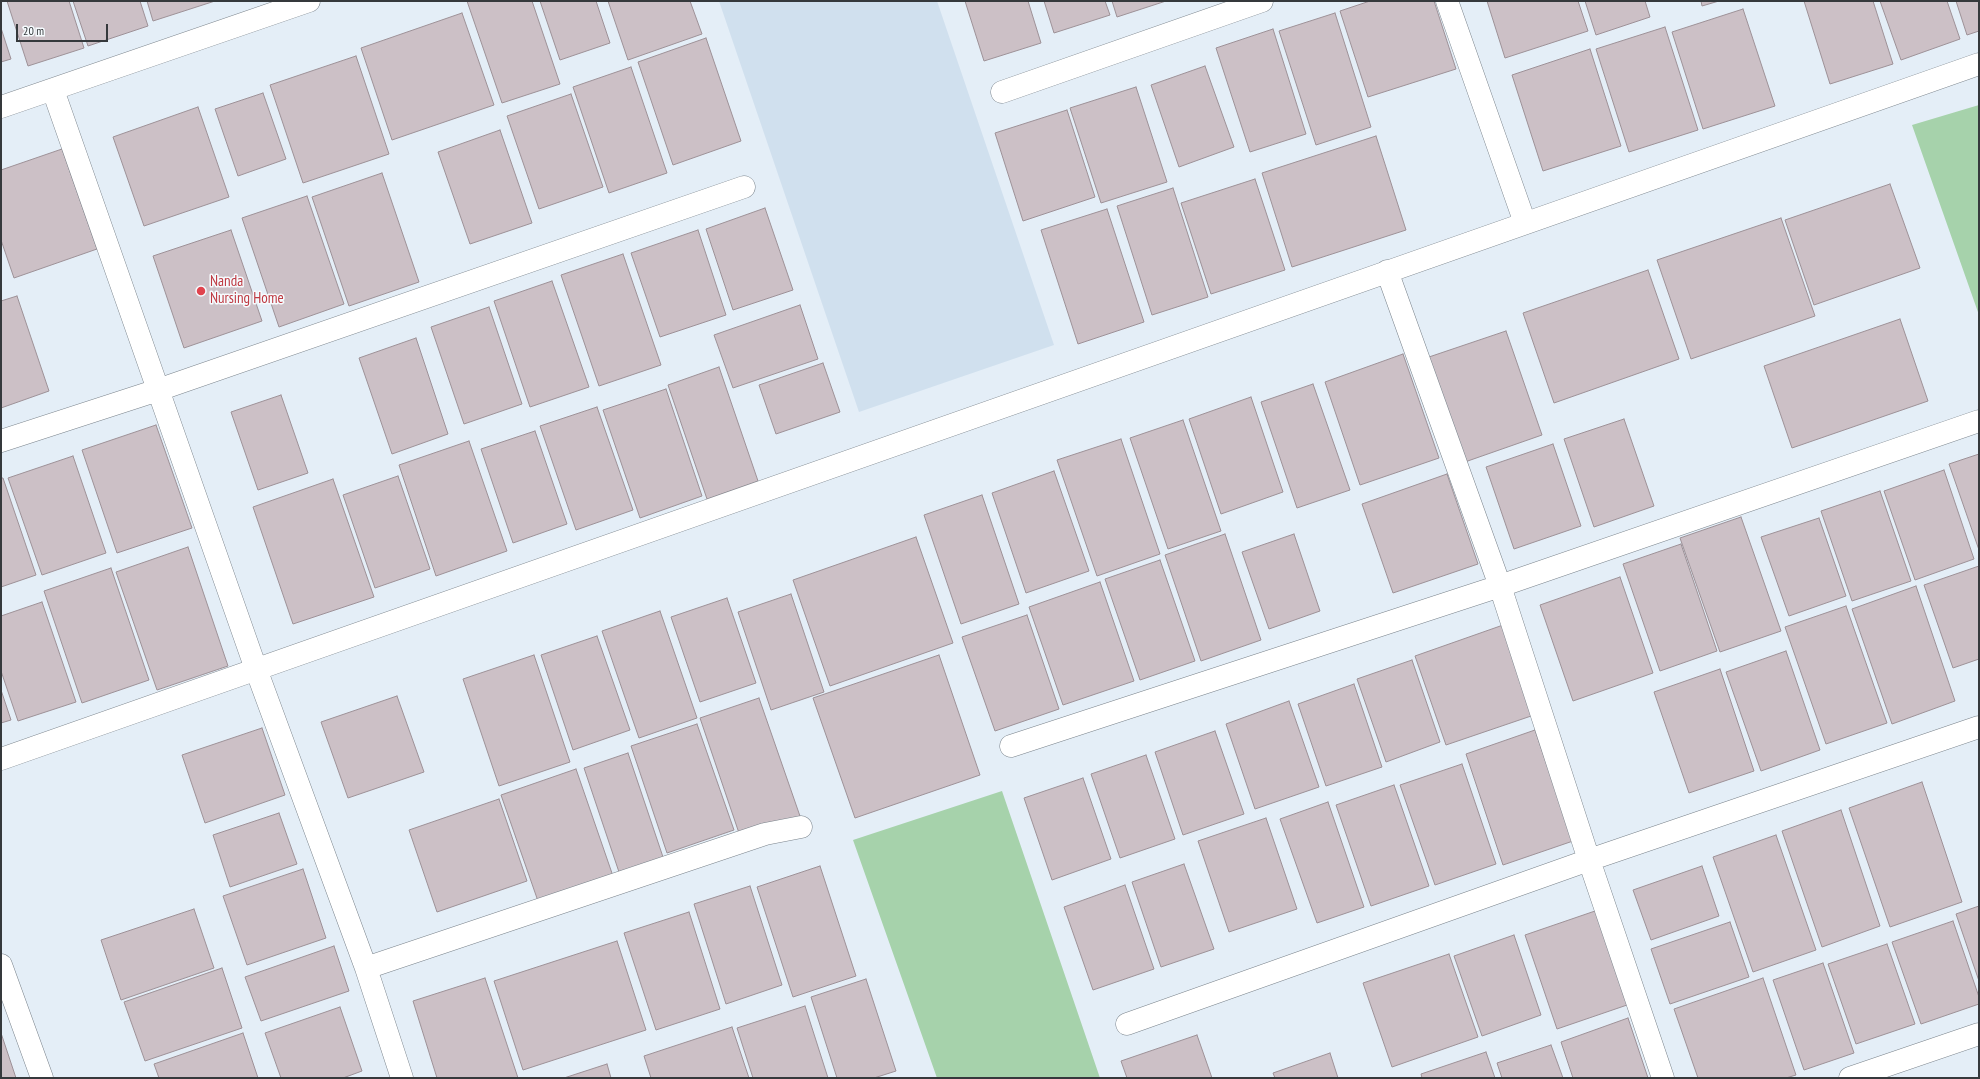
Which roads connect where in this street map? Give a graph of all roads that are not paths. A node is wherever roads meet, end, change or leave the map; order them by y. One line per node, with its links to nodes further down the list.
1 (309, 1): 5 (street)
2 (1262, 1): 6 (street)
3 (1447, 1): 9 (street)
4 (1979, 64): 9 (street)
5 (53, 90): 7 (street); 11 (street)
6 (1002, 92)
7 (1, 108)
8 (744, 187): 11 (street)
9 (1525, 223): 10 (street)
10 (1387, 272): 14 (street); 15 (street)
11 (158, 390): 13 (street); 15 (street)
12 (1979, 421): 14 (street)
13 (1, 441)
14 (1500, 586): 17 (street); 20 (street)
15 (256, 669): 18 (street); 22 (street)
16 (1979, 727): 20 (street)
17 (1011, 746)
18 (1, 759)
19 (801, 827): 22 (street)
20 (1589, 860): 23 (street); 27 (street)
21 (1, 965): 25 (street)
22 (366, 968): 26 (street)
23 (1127, 1024)
24 (1979, 1034): 28 (street)
25 (42, 1078)
26 (402, 1078)
27 (1663, 1078)
28 (1850, 1078)

